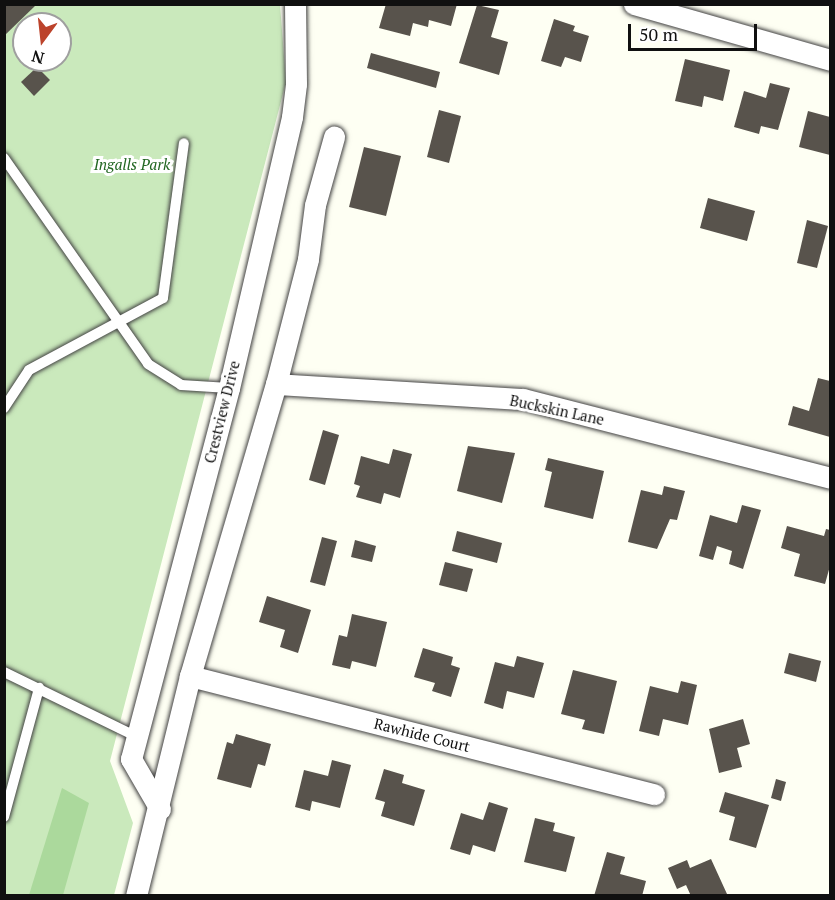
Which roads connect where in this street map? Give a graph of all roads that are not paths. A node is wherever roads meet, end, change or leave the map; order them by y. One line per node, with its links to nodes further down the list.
1 (295, 4): 9 (street, Crestview Drive)
2 (634, 4): 3 (street)
3 (831, 60)
4 (334, 137): 8 (street)
5 (184, 143): 7 (lane)
6 (4, 158): 7 (lane)
7 (118, 322): 9 (lane); 10 (lane)
8 (276, 384): 11 (street, Buckskin Lane); 13 (street)
9 (229, 388): 15 (street, Crestview Drive)
10 (4, 408)
11 (831, 478)
12 (4, 672): 14 (lane)
13 (190, 676): 16 (street, Rawhide Court); 17 (street)
14 (39, 688): 15 (lane); 18 (lane)
15 (137, 737): 17 (street, Crestview Drive)
16 (654, 794)
17 (160, 809): 19 (street)
18 (4, 817)
19 (135, 896)

